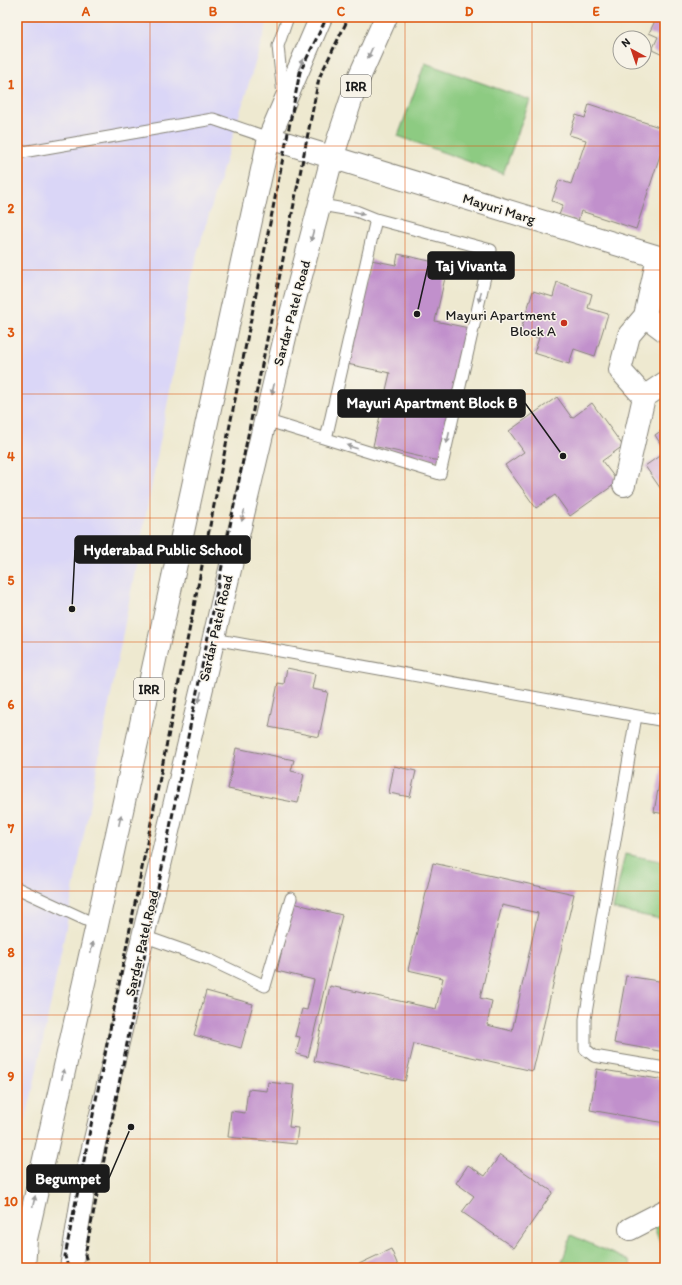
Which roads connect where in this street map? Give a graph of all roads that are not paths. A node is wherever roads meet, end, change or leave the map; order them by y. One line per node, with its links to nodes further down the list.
1 (288, 17): 4 (lane)
2 (322, 17): 4 (main road, IRR, one-way to 2)
3 (386, 17): 7 (main road, Sardar Patel Road / IRR, one-way to 7)
4 (284, 103): 5 (main road, IRR)
5 (269, 138): 6 (lane); 7 (main road, Mayuri Marg); 23 (main road, IRR, one-way to 5)
6 (17, 153)
7 (332, 158): 8 (main road, Sardar Patel Road / IRR); 10 (main road, Mayuri Marg)
8 (321, 205): 9 (lane, one-way to 9); 15 (main road, Sardar Patel Road / IRR, one-way to 15)
9 (376, 219): 16 (lane); 16 (lane, one-way to 16)
10 (661, 258): 11 (main road)
11 (645, 316): 12 (main road); 14 (main road)
12 (665, 331)
13 (665, 382): 14 (main road)
14 (644, 397): 17 (main road)
15 (265, 420): 16 (lane); 18 (main road, Sardar Patel Road / IRR, one-way to 18)
16 (326, 439)
17 (624, 485)
18 (214, 639): 19 (lane); 24 (main road, Sardar Patel Road / IRR, one-way to 24)
19 (636, 716): 20 (lane); 25 (lane)
20 (665, 721)
21 (17, 888): 23 (lane)
22 (291, 898): 24 (lane)
23 (97, 925): 28 (main road, IRR, one-way to 23)
24 (143, 936): 29 (main road, Sardar Patel Road / IRR)
25 (665, 1068)
26 (665, 1211): 27 (main road)
27 (630, 1228)
28 (24, 1268)
29 (71, 1268)

